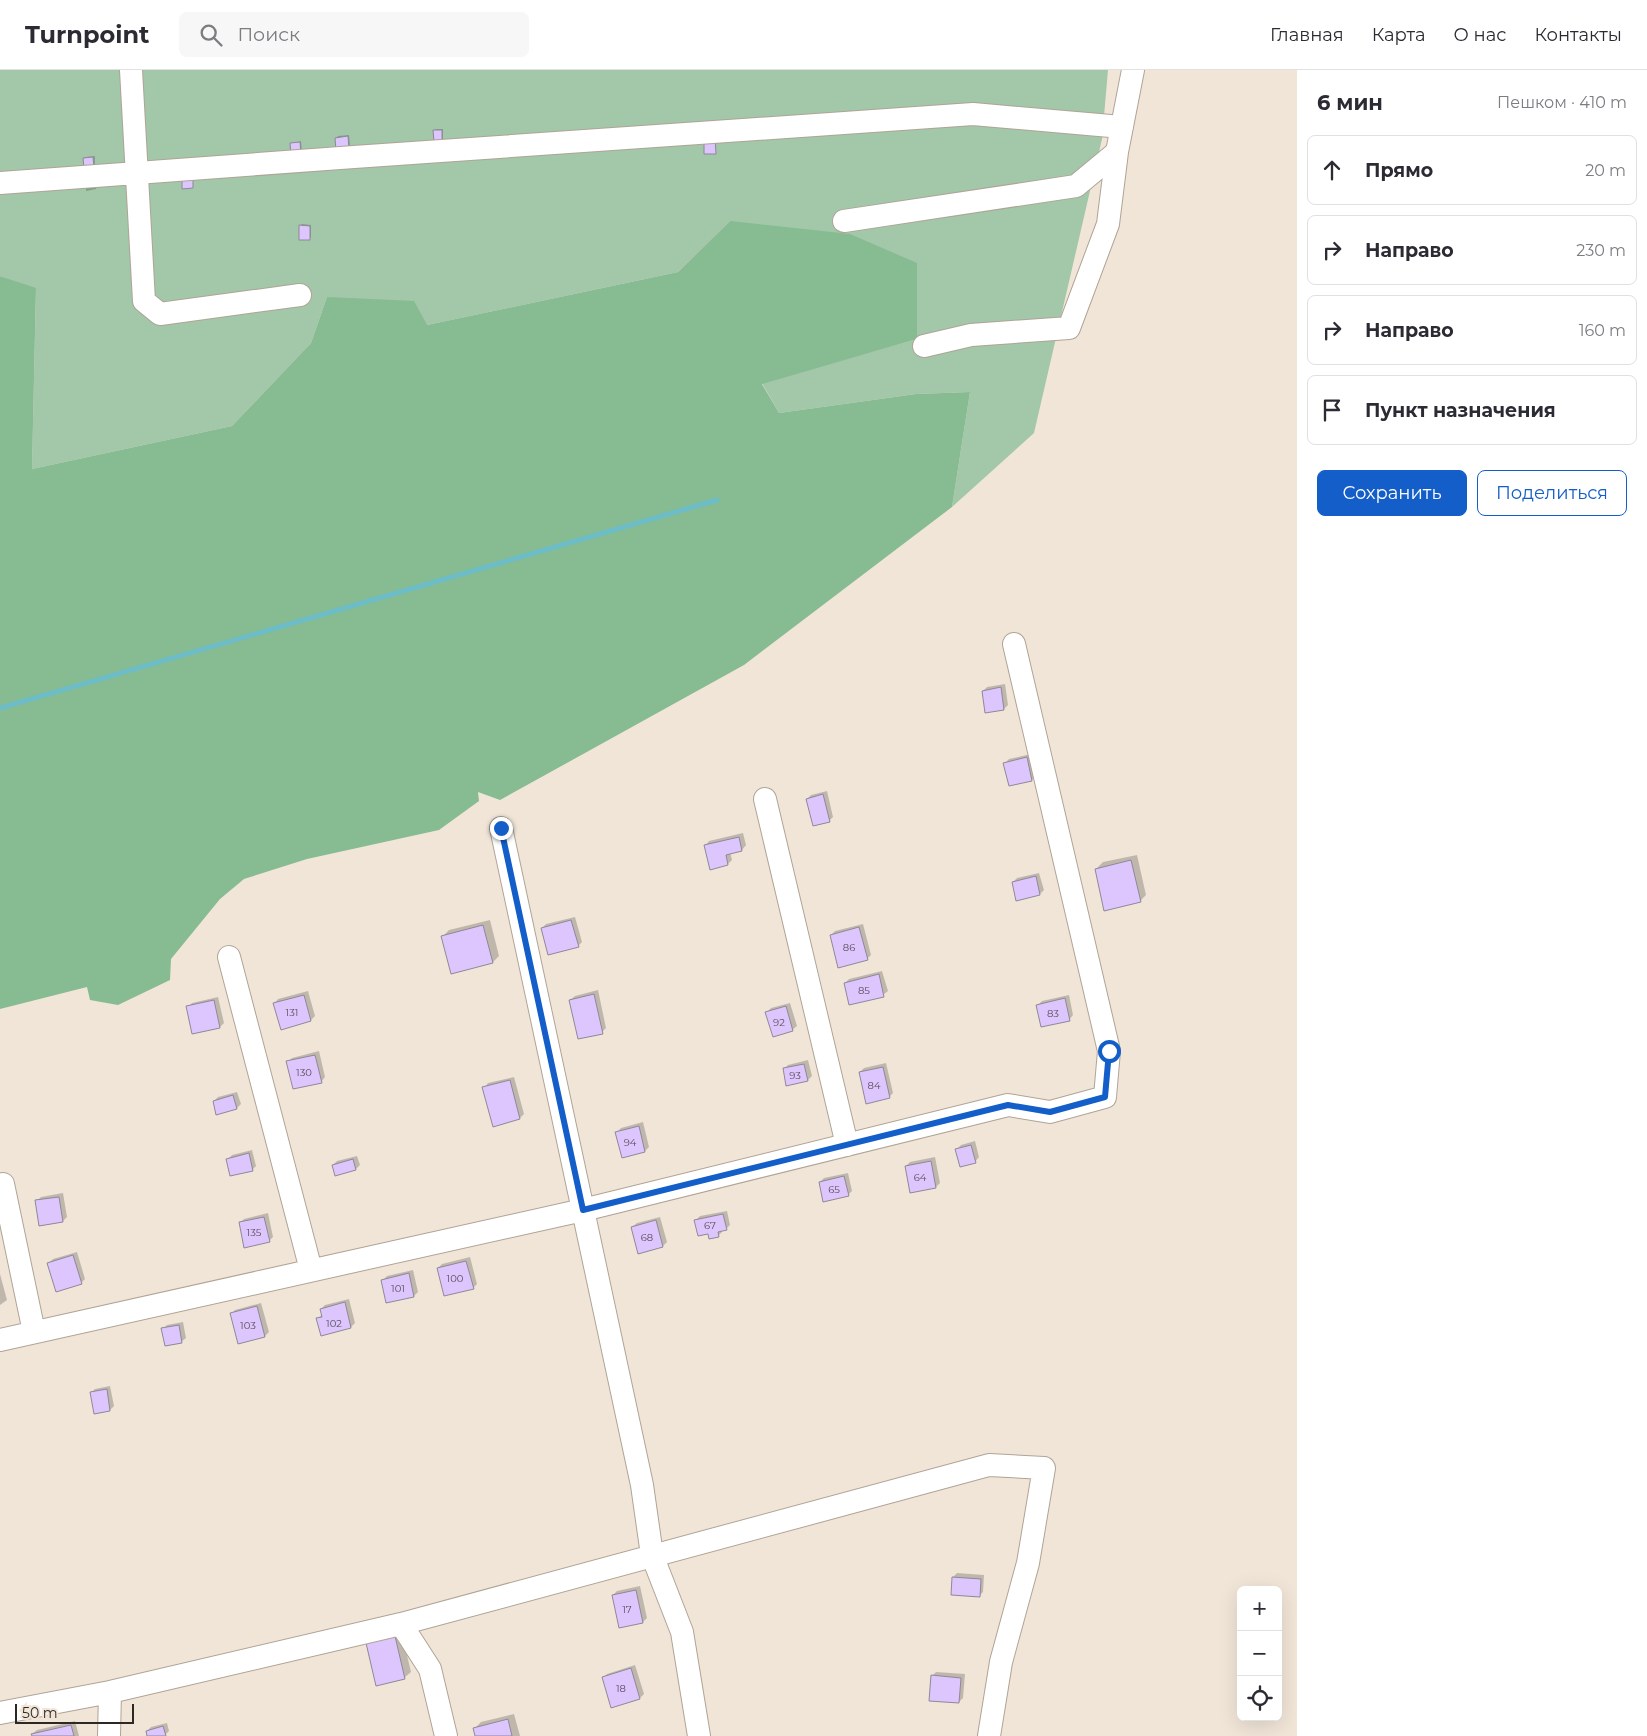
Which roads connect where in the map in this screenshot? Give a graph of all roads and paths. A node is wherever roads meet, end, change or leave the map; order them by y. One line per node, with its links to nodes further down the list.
1 (131, 70): 5 (street)
2 (1133, 70): 3 (street)
3 (1122, 127): 4 (street); 5 (street)
4 (1117, 152): 7 (street); 9 (street)
5 (137, 174): 6 (street); 8 (street)
6 (0, 183)
7 (844, 222)
8 (300, 295)
9 (924, 346)
10 (1014, 644): 14 (street)
11 (765, 799): 14 (street)
12 (501, 828): 16 (street)
13 (229, 957): 17 (street)
14 (847, 1145): 16 (street)
15 (3, 1184): 18 (street)
16 (583, 1210): 17 (street); 20 (street)
17 (311, 1270): 18 (street)
18 (34, 1332): 19 (street)
19 (0, 1340)
20 (652, 1555): 21 (street); 26 (street); 27 (street)
21 (401, 1624): 22 (street); 25 (street)
22 (110, 1692): 23 (street); 24 (street)
23 (0, 1712)
24 (109, 1736)
25 (446, 1736)
26 (699, 1736)
27 (989, 1736)

